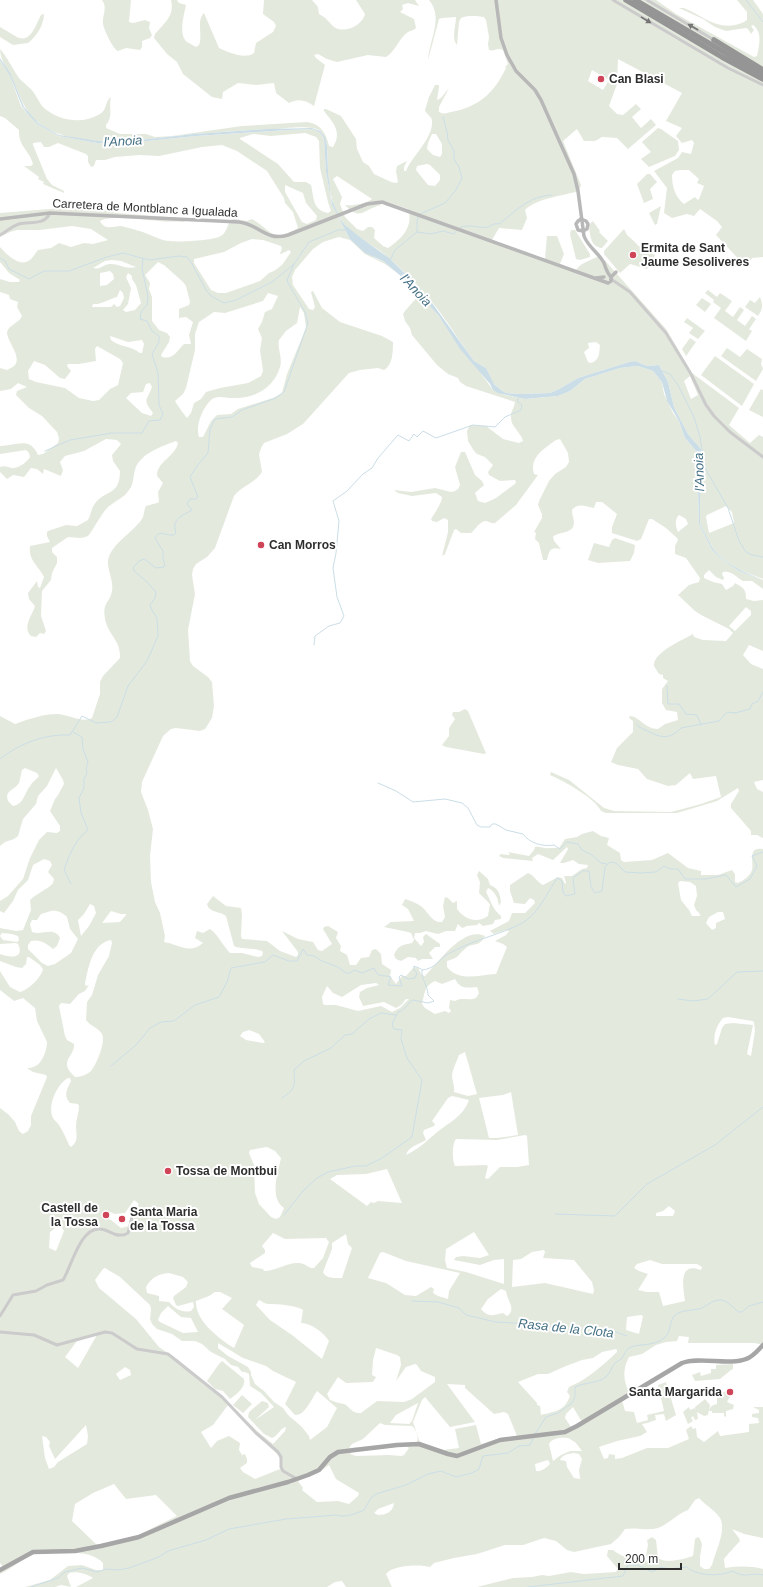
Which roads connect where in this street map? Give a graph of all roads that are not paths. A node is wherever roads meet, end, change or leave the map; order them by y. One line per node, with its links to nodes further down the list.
1 (496, 0): 13 (main road)
2 (613, 0): 10 (street, one-way to 10)
3 (626, 0): 9 (highway)
4 (634, 0): 8 (highway)
5 (647, 0): 6 (street, one-way to 5)
6 (714, 40): 7 (highway)
7 (763, 68)
8 (763, 75)
9 (763, 80)
10 (763, 85)
11 (50, 213): 12 (main road, Carretera de Montblanc a Igualada); 15 (street); 17 (main road, Carretera de Montblanc a Igualada)
12 (0, 219)
13 (581, 219): 14 (main road); 14 (main road)
14 (583, 231): 17 (main road)
15 (0, 236)
16 (616, 272): 17 (main road)
17 (607, 278): 18 (street)
18 (763, 457)
19 (133, 1213): 20 (street)
20 (0, 1316)
21 (0, 1332): 23 (street)
22 (763, 1345): 24 (main road)
23 (290, 1476): 24 (street); 24 (street)
24 (297, 1480): 25 (main road)
25 (0, 1570)

